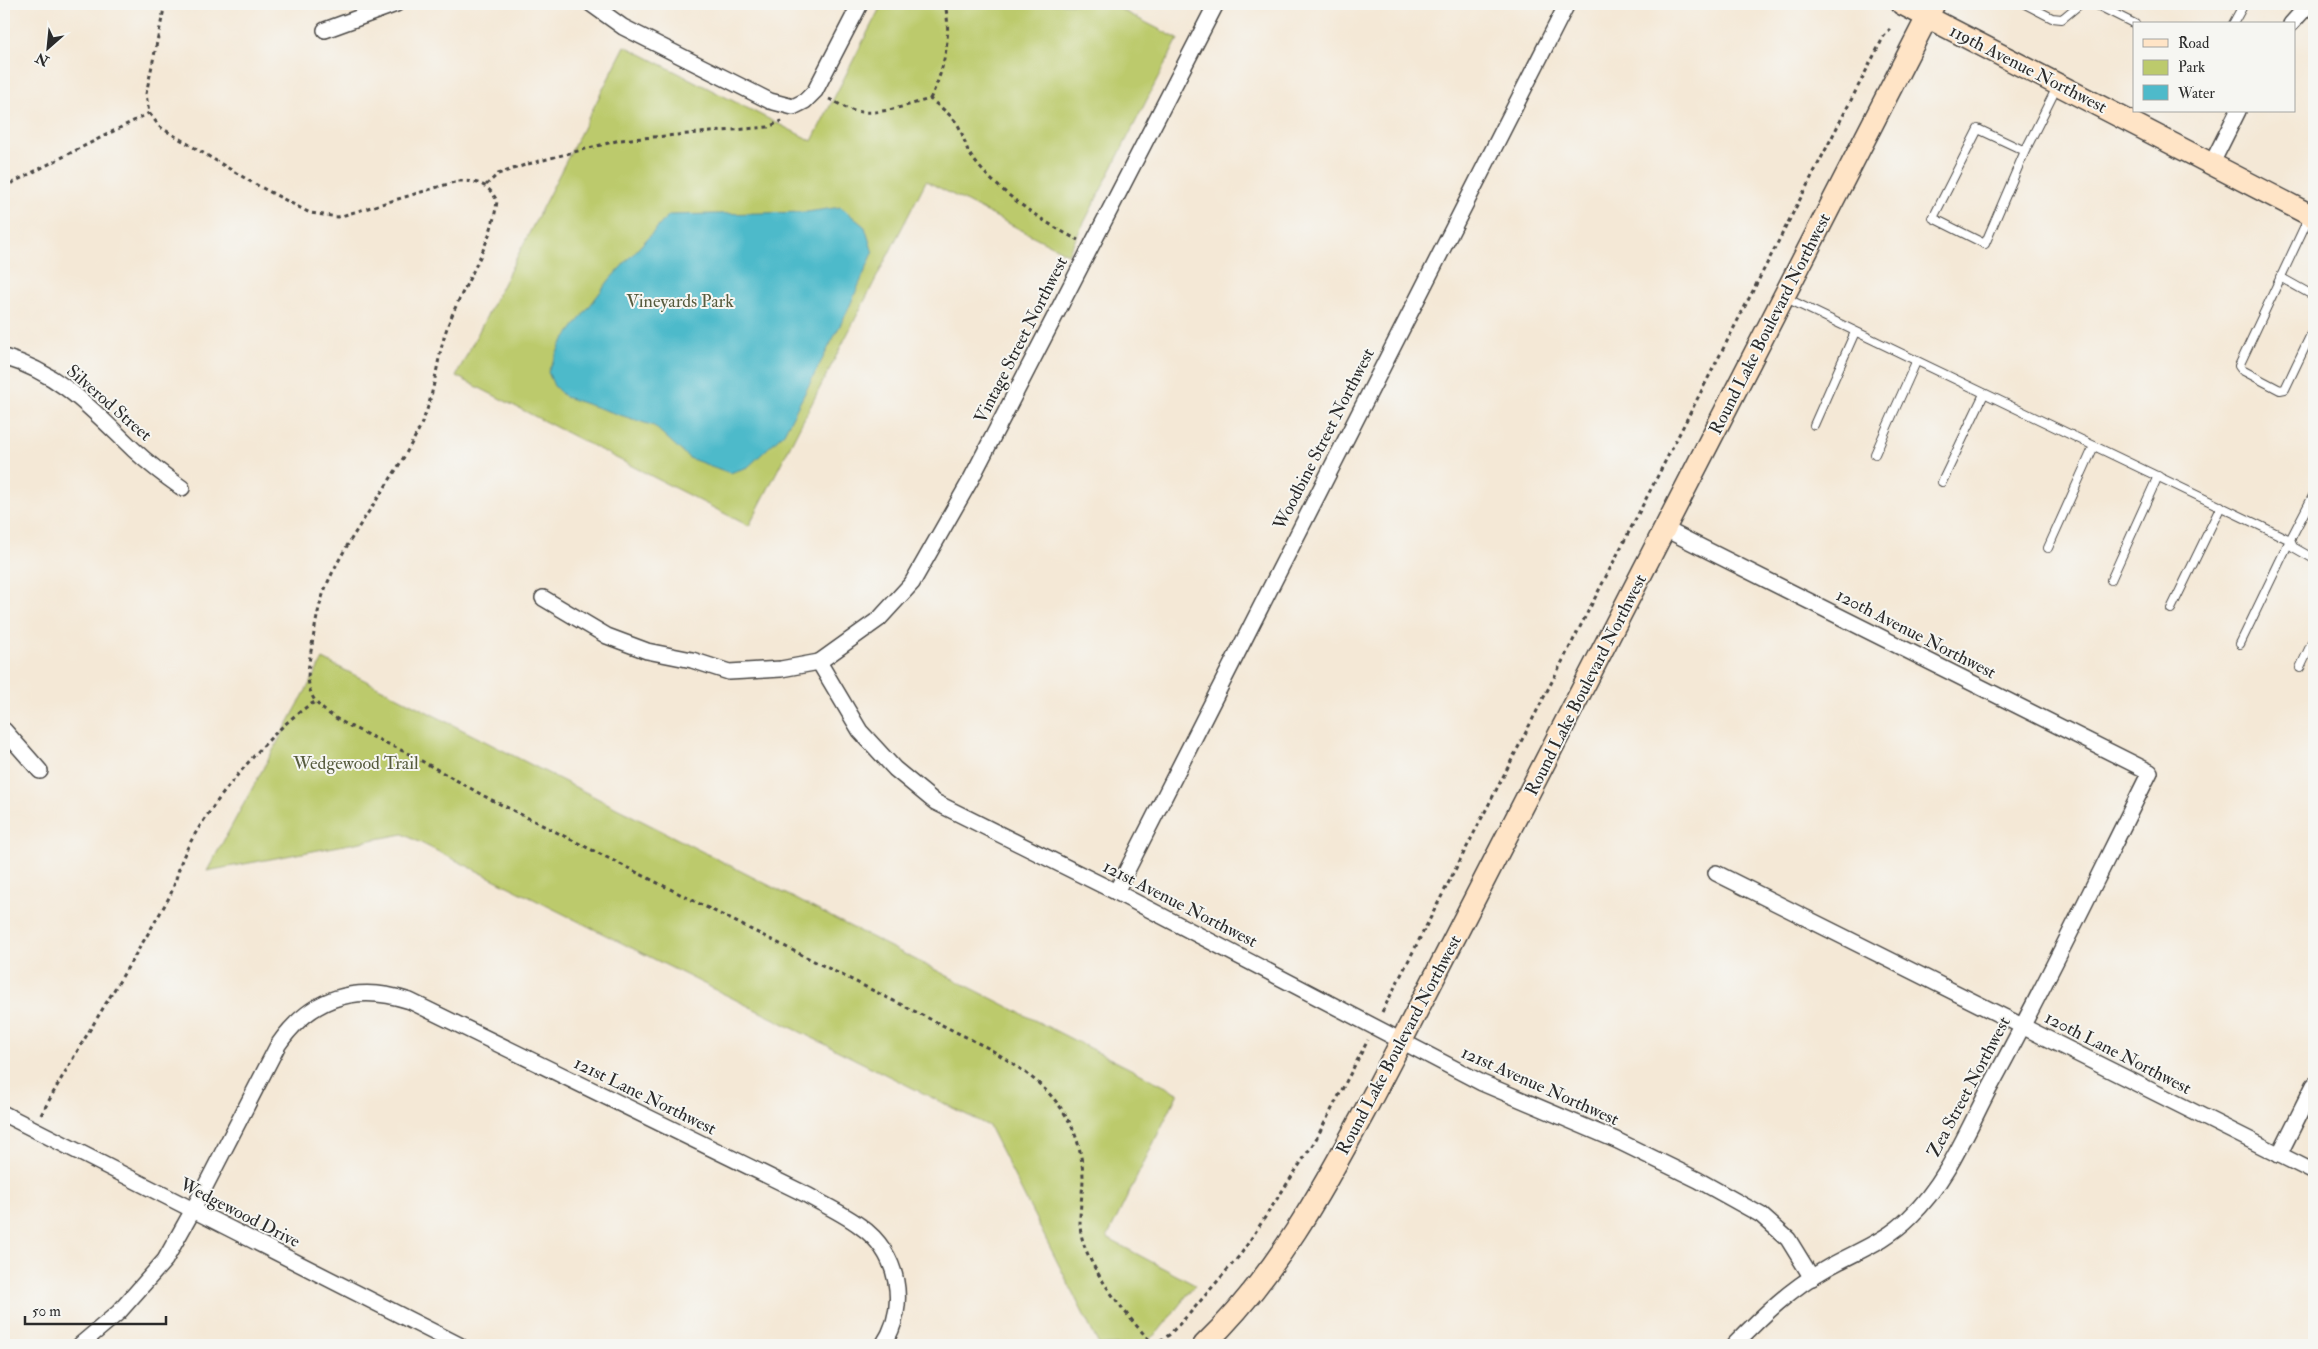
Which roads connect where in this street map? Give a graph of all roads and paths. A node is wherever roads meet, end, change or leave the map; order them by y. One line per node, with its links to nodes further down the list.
1 (165, 4): 25 (path)
2 (396, 4): 19 (street)
3 (591, 4): 23 (street)
4 (860, 4): 21 (street)
5 (945, 4): 22 (path)
6 (1216, 4): 31 (street, Vintage Street Northwest)
7 (1567, 4): 64 (street, Woodbine Street Northwest)
8 (1902, 4): 14 (main road, 119th Avenue Northwest)
9 (2025, 4): 10 (lane)
10 (2080, 4)
11 (2095, 4): 17 (lane)
12 (2244, 4): 15 (lane)
13 (2309, 4): 16 (street)
14 (1930, 10): 20 (main road, 119th Avenue Northwest); 34 (main road, Round Lake Boulevard Northwest)
15 (2234, 22)
16 (2293, 22)
17 (2133, 23)
18 (1890, 29): 66 (path)
19 (325, 30)
20 (2058, 85): 26 (lane); 27 (main road, 119th Avenue Northwest)
21 (815, 91): 22 (path); 23 (street)
22 (930, 99): 31 (path)
23 (793, 107): 28 (path)
24 (2238, 112): 27 (street)
25 (150, 113): 28 (path); 29 (path)
26 (2025, 151): 26 (lane)
27 (2211, 165): 30 (main road, 119th Avenue Northwest)
28 (486, 185): 59 (path)
29 (4, 187)
30 (2312, 216): 32 (lane)
31 (1089, 246): 57 (street, Vintage Street Northwest)
32 (2280, 277): 33 (lane); 35 (lane)
33 (2314, 296)
34 (1784, 297): 36 (lane); 48 (main road, Round Lake Boulevard Northwest)
35 (2314, 328)
36 (1855, 332): 38 (lane); 40 (lane)
37 (4, 357): 45 (street, Silverod Street)
38 (1916, 362): 39 (lane); 42 (lane)
39 (1984, 394): 41 (lane); 44 (lane)
40 (1814, 425)
41 (2094, 446): 43 (lane); 50 (lane)
42 (1875, 454)
43 (2158, 476): 47 (lane); 52 (lane)
44 (1942, 482)
45 (182, 488)
46 (2314, 494): 49 (lane)
47 (2221, 506): 49 (lane); 54 (lane)
48 (1665, 529): 62 (street, 120th Avenue Northwest); 67 (main road, Round Lake Boulevard Northwest)
49 (2290, 540): 51 (lane); 56 (lane)
50 (2048, 548)
51 (2314, 559)
52 (2111, 580)
53 (543, 598): 57 (street)
54 (2171, 609)
55 (2314, 638): 58 (lane)
56 (2240, 644)
57 (819, 662): 64 (street, 121st Avenue Northwest)
58 (2300, 668)
59 (315, 702): 70 (path); 78 (path)
60 (4, 730): 61 (street)
61 (40, 771)
62 (2150, 772): 65 (street, Zea Street Northwest)
63 (1716, 873): 65 (street, 120th Lane Northwest)
64 (1116, 892): 66 (street, 121st Avenue Northwest)
65 (2023, 1026): 71 (street, 120th Lane Northwest); 74 (street, Zea Street Northwest)
66 (1375, 1027): 67 (street, 121st Avenue Northwest); 78 (path)
67 (1401, 1042): 74 (street, 121st Avenue Northwest); 79 (main road, Round Lake Boulevard Northwest)
68 (2314, 1084): 71 (street)
69 (4, 1114): 70 (street, Wedgewood Drive)
70 (34, 1129): 73 (street, Wedgewood Drive)
71 (2279, 1154): 72 (street, 120th Lane Northwest)
72 (2314, 1172)
73 (193, 1210): 75 (street, 121st Lane Northwest); 76 (street, Wedgewood Drive); 77 (street, 121st Lane Northwest)
74 (1812, 1278): 80 (street, Zea Street Northwest)
75 (80, 1345)
76 (459, 1345)
77 (883, 1345)
78 (1153, 1345)
79 (1204, 1345)
80 (1734, 1345)

